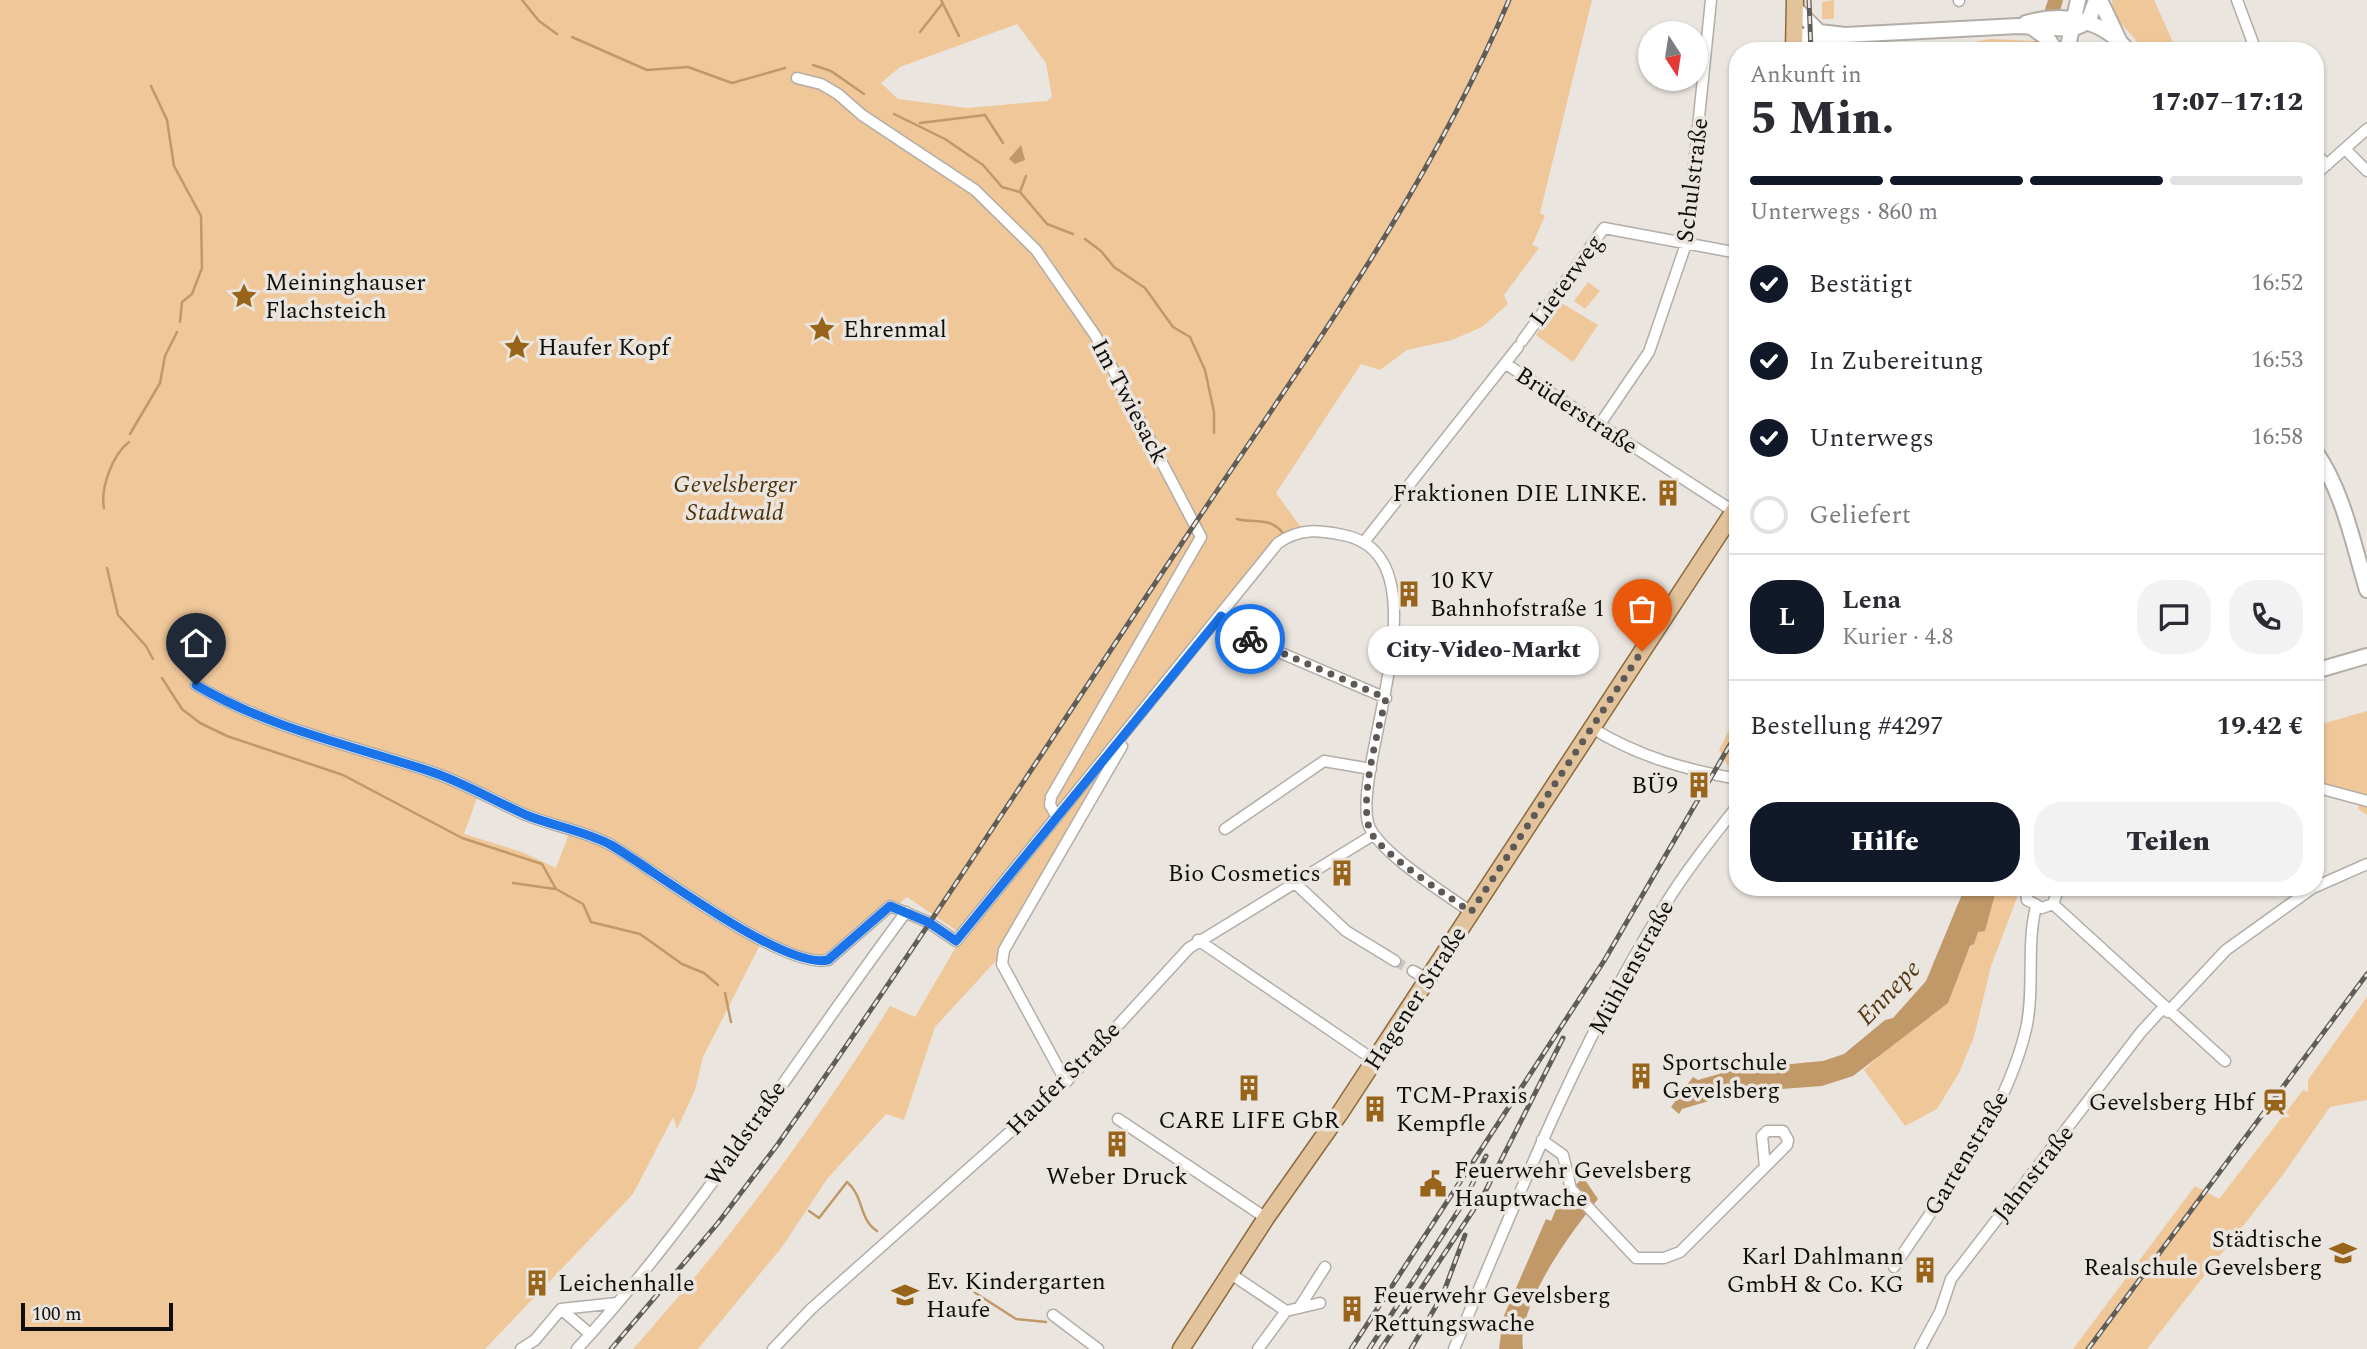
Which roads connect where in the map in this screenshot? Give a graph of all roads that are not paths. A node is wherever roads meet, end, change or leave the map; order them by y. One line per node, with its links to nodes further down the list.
1 (1711, 0): 20 (street, Schulstraße)
2 (2098, 0): 5 (main road); 11 (main road)
3 (2237, 0): 12 (street)
4 (1795, 4): 7 (main road); 8 (main road)
5 (2073, 23): 6 (main road); 10 (main road)
6 (2035, 25): 8 (main road); 9 (main road)
7 (1794, 42)
8 (1820, 42)
9 (2051, 42)
10 (2115, 42)
11 (2122, 42)
12 (2253, 42)
13 (797, 78): 40 (street, Im Twiesack)
14 (2367, 129): 15 (street)
15 (2345, 149): 17 (street); 19 (street)
16 (2324, 162): 17 (street)
17 (2327, 165): 18 (street)
18 (2324, 168)
19 (2367, 171)
20 (1686, 244): 21 (street, Lieterweg); 22 (street, Lieterweg); 23 (street, Schulstraße)
21 (1729, 251)
22 (1506, 364): 23 (street, Brüderstraße); 27 (street, Brüderstraße)
23 (1600, 424): 25 (street, Brüderstraße)
24 (2324, 463): 28 (main road)
25 (1729, 504)
26 (1729, 519): 35 (main road, Hagener Straße)
27 (1364, 542): 29 (street); 33 (street)
28 (2367, 590)
29 (1221, 616): 33 (street); 34 (street)
30 (2367, 656): 31 (main road)
31 (2324, 668)
32 (196, 685): 52 (street)
33 (1386, 698): 36 (street)
34 (1136, 722): 40 (street); 59 (street)
35 (1592, 728): 37 (street); 53 (main road, Hagener Straße)
36 (1371, 769): 42 (street); 43 (street)
37 (1729, 777)
38 (2324, 789): 39 (street)
39 (2367, 801)
40 (1057, 817): 52 (street)
41 (1729, 817): 61 (street, Mühlenstraße)
42 (1225, 829)
43 (1373, 835): 45 (street, Haufer Straße); 53 (street)
44 (2367, 864): 46 (street, Jahnstraße)
45 (1295, 883): 54 (street, Haufer Straße); 55 (street)
46 (2324, 883)
47 (2027, 896): 51 (street)
48 (2056, 896): 50 (street)
49 (2302, 896): 56 (street, Jahnstraße)
50 (2053, 904): 51 (street); 56 (street)
51 (2036, 907): 65 (street, Gartenstraße)
52 (906, 912): 67 (street, Waldstraße)
53 (1471, 912): 57 (main road, Hagener Straße)
54 (1198, 940): 57 (street); 59 (street, Haufer Straße)
55 (1395, 961)
56 (2166, 1010): 58 (street); 81 (street, Jahnstraße)
57 (1374, 1060): 63 (main road, Hagener Straße)
58 (2225, 1061)
59 (1066, 1082): 76 (street, Haufer Straße)
60 (1118, 1119): 63 (street)
61 (1542, 1140): 62 (street); 80 (street, Mühlenstraße)
62 (1765, 1167)
63 (1266, 1218): 66 (main road, Hagener Straße)
64 (1325, 1267): 69 (street)
65 (1894, 1267)
66 (1231, 1274): 71 (street); 78 (main road, Hagener Straße)
67 (617, 1303): 70 (street); 73 (street, Waldstraße)
68 (1320, 1303): 69 (street)
69 (1299, 1308): 71 (street)
70 (561, 1309): 73 (street); 74 (street)
71 (1286, 1311): 79 (street)
72 (1053, 1315): 77 (street)
73 (590, 1334): 75 (street, Waldstraße)
74 (521, 1349)
75 (576, 1349)
76 (773, 1349)
77 (1098, 1349)
78 (1181, 1349)
79 (1258, 1349)
80 (1454, 1349)
81 (1920, 1349)

